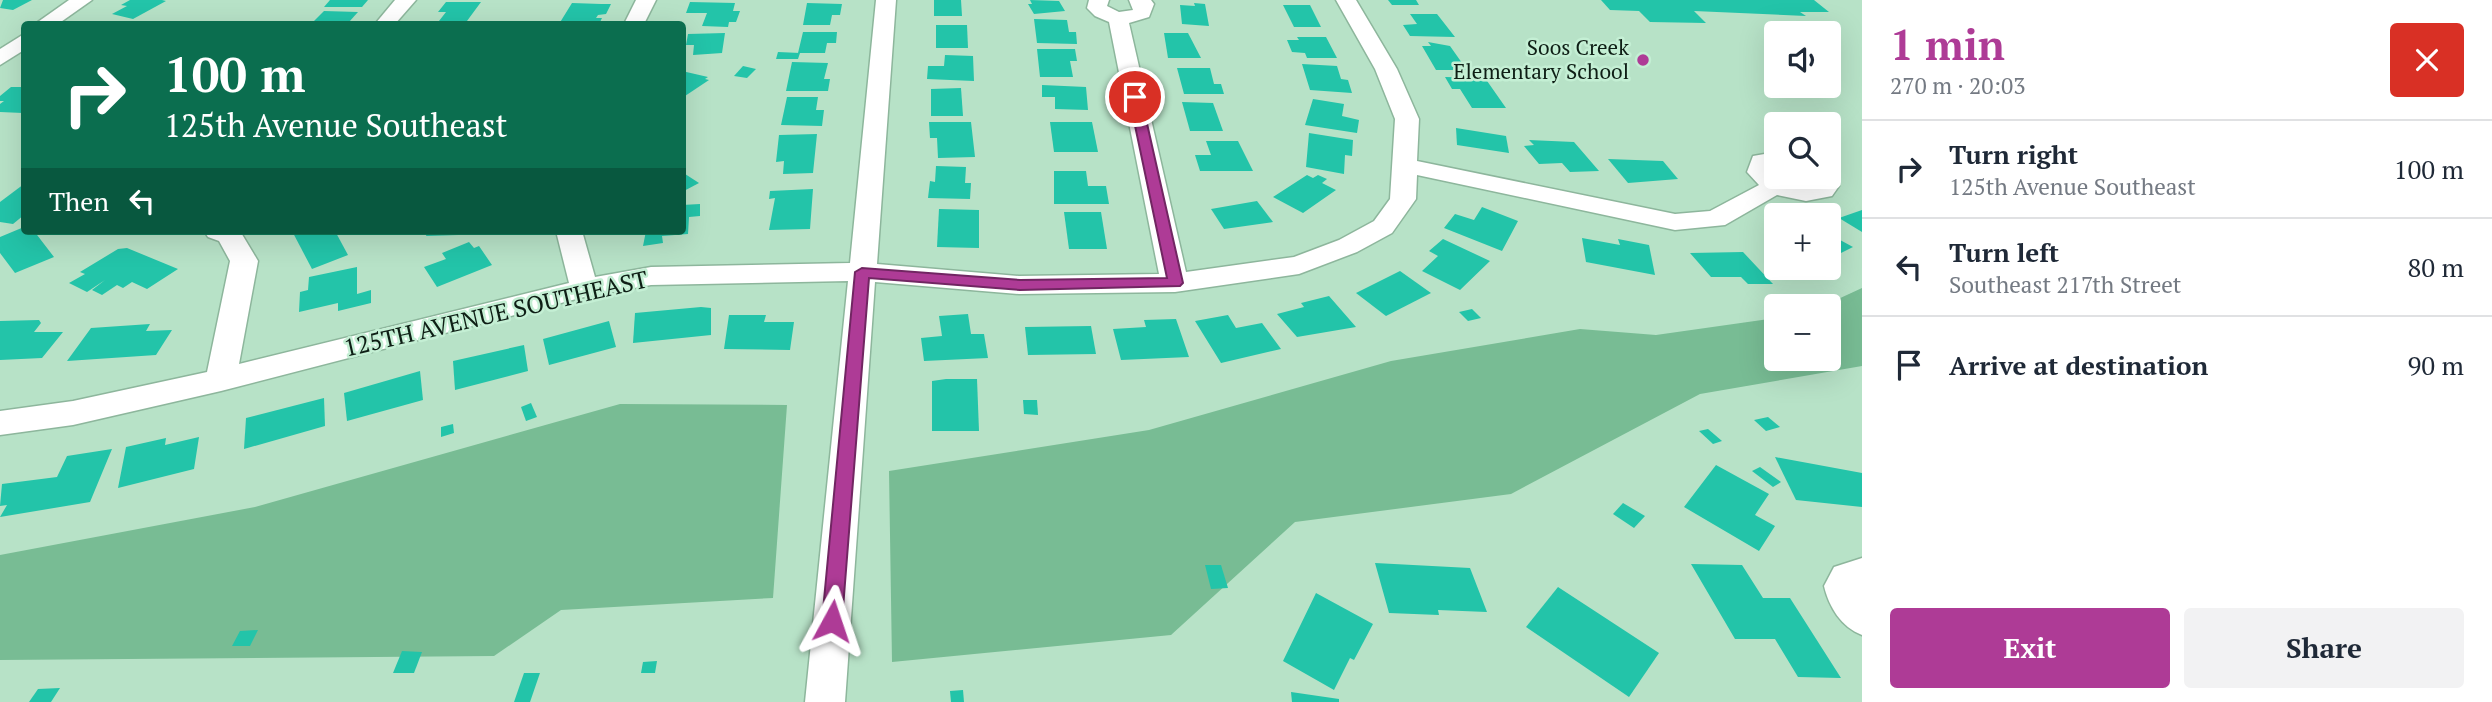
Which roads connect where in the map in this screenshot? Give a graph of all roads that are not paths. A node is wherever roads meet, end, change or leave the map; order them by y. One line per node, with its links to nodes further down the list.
1 (82, 0): 9 (street)
2 (406, 0): 10 (street)
3 (646, 0): 11 (street)
4 (887, 0): 22 (street)
5 (1098, 0): 8 (street)
6 (1139, 0): 8 (street)
7 (1346, 0): 15 (street, 125TH AVENUE SOUTHEAST)
8 (1118, 18): 23 (street)
9 (50, 21)
10 (388, 21)
11 (636, 21)
12 (21, 42): 13 (street)
13 (0, 59)
14 (1764, 161): 16 (street)
15 (1407, 166): 17 (street); 23 (street, 125TH AVENUE SOUTHEAST)
16 (1764, 176)
17 (1769, 189)
18 (1795, 189): 19 (street)
19 (1824, 189)
20 (229, 235): 25 (street)
21 (570, 235): 24 (street)
22 (862, 272): 23 (street, 125TH AVENUE SOUTHEAST); 24 (street, 125TH AVENUE SOUTHEAST); 29 (street)
23 (1175, 283)
24 (584, 288): 25 (street, 125TH AVENUE SOUTHEAST)
25 (220, 380): 26 (street, 125TH AVENUE SOUTHEAST)
26 (0, 423)
27 (1862, 574): 28 (street)
28 (1862, 618)
29 (825, 702)

